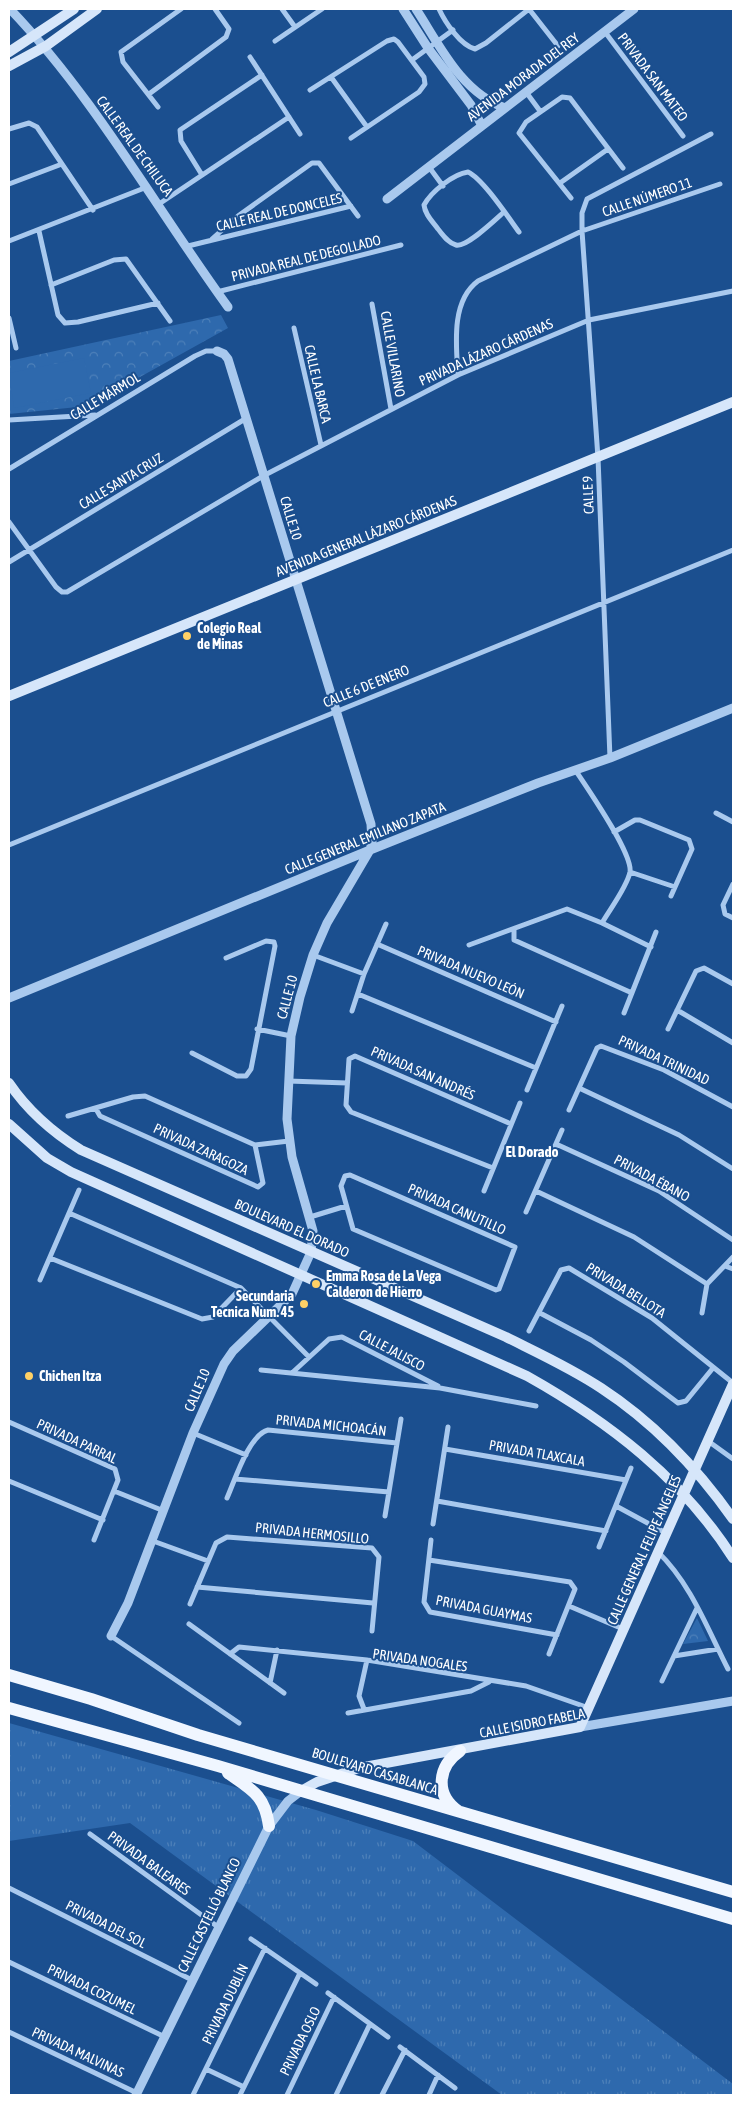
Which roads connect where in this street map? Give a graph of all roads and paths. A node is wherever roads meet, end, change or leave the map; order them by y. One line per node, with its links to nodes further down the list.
1 (10, 9): 16 (street, CALLE REAL DE CHILUCA)
2 (74, 9): 16 (main road)
3 (181, 9): 30 (street)
4 (215, 9): 30 (street)
5 (282, 9): 13 (street)
6 (322, 9): 13 (street)
7 (403, 9): 21 (street)
8 (416, 9): 18 (street)
9 (439, 9): 14 (street)
10 (529, 9): 14 (street); 20 (street)
11 (634, 9): 15 (street, AVENIDA MORADA DEL REY)
12 (94, 10): 19 (main road)
13 (295, 27): 17 (street)
14 (453, 30): 18 (street)
15 (605, 32): 29 (street, AVENIDA MORADA DEL REY); 40 (street, PRIVADA SAN MATEO)
16 (36, 35): 19 (street, CALLE REAL DE CHILUCA); 22 (main road)
17 (274, 41)
18 (437, 42): 21 (street); 32 (street)
19 (46, 46): 25 (main road); 51 (street, CALLE REAL DE CHILUCA)
20 (558, 46)
21 (428, 48): 24 (street); 35 (street)
22 (9, 52)
23 (250, 58): 26 (street)
24 (412, 60): 27 (street); 36 (street)
25 (9, 66)
26 (262, 75): 34 (street); 46 (street)
27 (332, 77): 28 (street); 36 (street)
28 (310, 90)
29 (526, 92): 32 (street, AVENIDA MORADA DEL REY); 33 (street)
30 (149, 94): 31 (street)
31 (158, 107)
32 (505, 108): 35 (street, AVENIDA MORADA DEL REY)
33 (540, 111): 42 (street); 47 (street)
34 (289, 117): 38 (street); 46 (street)
35 (482, 126): 44 (street, AVENIDA MORADA DEL REY)
36 (367, 127): 41 (street)
37 (9, 129): 43 (street)
38 (300, 134)
39 (711, 134): 60 (street, CALLE 9)
40 (683, 136)
41 (352, 138)
42 (608, 149): 45 (street); 47 (street)
43 (62, 164): 48 (street); 56 (street)
44 (429, 167): 50 (street); 53 (street, AVENIDA MORADA DEL REY)
45 (623, 168)
46 (202, 175): 54 (street)
47 (560, 183): 52 (street)
48 (9, 184)
49 (720, 184): 60 (street, CALLE NÚMERO 11)
50 (442, 186): 57 (street); 57 (street)
51 (146, 187): 54 (street, CALLE REAL DE CHILUCA); 56 (street)
52 (572, 198)
53 (386, 199)
54 (159, 204): 65 (street, CALLE REAL DE CHILUCA)
55 (351, 206): 58 (street, CALLE REAL DE DONCELES); 62 (street, CALLE REAL DE DONCELES); 62 (street, CALLE REAL DE DONCELES)
56 (93, 210): 59 (street)
57 (504, 212): 61 (street)
58 (358, 216)
59 (39, 230): 63 (street); 66 (street)
60 (582, 231): 73 (street, CALLE 9); 78 (street, CALLE NÚMERO 11)
61 (519, 232)
62 (212, 239): 65 (street, CALLE REAL DE DONCELES)
63 (9, 241)
64 (400, 245): 68 (street, PRIVADA REAL DE DEGOLLADO)
65 (188, 246): 68 (street, CALLE REAL DE CHILUCA)
66 (51, 285): 69 (street); 69 (street)
67 (733, 291): 73 (street, PRIVADA LÁZARO CÁRDENAS)
68 (217, 292): 71 (street, CALLE REAL DE CHILUCA)
69 (158, 303): 74 (street)
70 (372, 304): 80 (street, CALLE VILLARINO)
71 (228, 307)
72 (9, 318): 76 (street)
73 (589, 320): 78 (street, PRIVADA LÁZARO CÁRDENAS); 85 (street, CALLE 9)
74 (170, 321)
75 (294, 328): 84 (street, CALLE LA BARCA)
76 (16, 348)
77 (217, 351): 81 (street, CALLE MÁRMOL); 82 (street, CALLE 10)
78 (458, 375): 80 (street, PRIVADA LÁZARO CÁRDENAS)
79 (733, 402): 85 (main road, AVENIDA GENERAL LÁZARO CÁRDENAS)
80 (391, 408): 84 (street, PRIVADA LÁZARO CÁRDENAS)
81 (95, 415): 83 (street); 86 (street, CALLE MÁRMOL)
82 (245, 419): 87 (street, CALLE 10); 89 (street, CALLE SANTA CRUZ)
83 (9, 420)
84 (321, 446): 87 (street, PRIVADA LÁZARO CÁRDENAS)
85 (598, 458): 92 (main road, AVENIDA GENERAL LÁZARO CÁRDENAS); 93 (street, CALLE 9)
86 (9, 468)
87 (263, 476): 89 (street, PRIVADA LÁZARO CÁRDENAS); 92 (street, CALLE 10)
88 (9, 522): 89 (street)
89 (28, 550): 91 (street, CALLE SANTA CRUZ)
90 (733, 550): 93 (street, CALLE 6 DE ENERO)
91 (9, 562)
92 (295, 578): 94 (main road, AVENIDA GENERAL LÁZARO CÁRDENAS); 96 (street, CALLE 10)
93 (603, 603): 96 (street, CALLE 6 DE ENERO); 97 (street, CALLE 9)
94 (9, 696)
95 (733, 708): 97 (street, CALLE GENERAL EMILIANO ZAPATA)
96 (336, 710): 102 (street, CALLE 6 DE ENERO); 103 (street, CALLE 10)
97 (610, 758): 98 (street, CALLE GENERAL EMILIANO ZAPATA)
98 (576, 771): 101 (street); 103 (street, CALLE GENERAL EMILIANO ZAPATA)
99 (716, 814): 100 (street)
100 (733, 822)
101 (614, 832): 104 (street); 106 (street)
102 (9, 845)
103 (370, 850): 116 (street, CALLE 10); 122 (street, CALLE GENERAL EMILIANO ZAPATA)
104 (630, 872): 106 (street); 109 (street)
105 (733, 884): 108 (street)
106 (676, 887): 107 (street)
107 (671, 896)
108 (733, 918)
109 (602, 923): 111 (street); 115 (street)
110 (386, 924): 113 (street)
111 (514, 930): 114 (street); 120 (street)
112 (656, 932): 115 (street)
113 (377, 944): 118 (street); 127 (street, PRIVADA NUEVO LEÓN)
114 (469, 945)
115 (651, 947): 120 (street)
116 (313, 955): 118 (street); 130 (street, CALLE 10)
117 (226, 958): 128 (street)
118 (364, 974): 121 (street)
119 (733, 984): 124 (street)
120 (632, 993): 126 (street)
121 (358, 994): 125 (street); 133 (street)
122 (9, 998)
123 (562, 1006): 127 (street)
124 (677, 1010): 129 (street); 131 (street)
125 (352, 1011)
126 (624, 1013)
127 (556, 1022): 133 (street)
128 (258, 1029): 130 (street); 132 (street)
129 (668, 1029)
130 (291, 1036): 134 (street, CALLE 10)
131 (733, 1043)
132 (192, 1053)
133 (536, 1068): 138 (street)
134 (287, 1081): 135 (street); 147 (street, CALLE 10)
135 (347, 1082): 145 (street, PRIVADA SAN ANDRÉS); 150 (street, PRIVADA SAN ANDRÉS)
136 (9, 1083): 160 (main road, BOULEVARD EL DORADO)
137 (579, 1088): 140 (street, PRIVADA TRINIDAD); 142 (street, PRIVADA TRINIDAD); 151 (street)
138 (526, 1090)
139 (520, 1103): 145 (street)
140 (733, 1107)
141 (96, 1109): 143 (street, PRIVADA ZARAGOZA); 148 (street, PRIVADA ZARAGOZA); 148 (street, PRIVADA ZARAGOZA)
142 (569, 1110)
143 (68, 1116)
144 (9, 1124): 165 (main road)
145 (511, 1124): 150 (street)
146 (562, 1130): 149 (street)
147 (289, 1140): 148 (street, PRIVADA ZARAGOZA); 158 (street, CALLE 10)
148 (255, 1144)
149 (556, 1144): 154 (street); 159 (street, PRIVADA ÉBANO)
150 (493, 1168): 153 (street)
151 (733, 1169)
152 (79, 1190): 157 (street)
153 (484, 1191)
154 (536, 1191): 156 (street); 167 (street)
155 (346, 1206): 155 (street, PRIVADA CANUTILLO); 158 (street)
156 (526, 1212)
157 (69, 1213): 162 (street); 168 (street)
158 (310, 1217): 160 (street, CALLE 10)
159 (733, 1240)
160 (311, 1252): 165 (street, CALLE 10); 190 (main road, BOULEVARD EL DORADO)
161 (733, 1257): 163 (street)
162 (50, 1258): 166 (street); 168 (street)
163 (725, 1266): 164 (street); 167 (street)
164 (733, 1269)
165 (301, 1276): 171 (street, CALLE 10); 196 (main road)
166 (40, 1280)
167 (707, 1284): 170 (street)
168 (240, 1288): 171 (street)
169 (540, 1313): 172 (street, PRIVADA BELLOTA); 174 (street); 174 (street, PRIVADA BELLOTA)
170 (702, 1313)
171 (270, 1317): 173 (street); 183 (street, CALLE 10)
172 (529, 1331)
173 (309, 1357): 176 (street, CALLE JALISCO); 178 (street, CALLE JALISCO)
174 (713, 1368): 177 (street, PRIVADA BELLOTA)
175 (260, 1370): 176 (street, CALLE JALISCO)
176 (294, 1372): 178 (street, CALLE JALISCO)
177 (733, 1383): 184 (main road, CALLE GENERAL FELIPE ÁNGELES)
178 (440, 1388): 179 (street, CALLE JALISCO)
179 (536, 1406)
180 (400, 1419): 185 (street, PRIVADA MICHOACÁN)
181 (9, 1422): 194 (street, PRIVADA PARRAL)
182 (448, 1427): 186 (street)
183 (194, 1433): 187 (street); 200 (street, CALLE 10)
184 (708, 1441): 188 (street); 190 (main road, CALLE GENERAL FELIPE ÁNGELES)
185 (397, 1444): 187 (street, PRIVADA MICHOACÁN); 195 (street, PRIVADA MICHOACÁN)
186 (444, 1449): 192 (street, PRIVADA TLAXCALA); 198 (street)
187 (246, 1455): 191 (street, PRIVADA MICHOACÁN)
188 (733, 1459)
189 (631, 1468): 192 (street)
190 (695, 1470): 196 (main road, CALLE GENERAL FELIPE ÁNGELES); 202 (main road, BOULEVARD EL DORADO)
191 (235, 1479): 195 (street); 197 (street, PRIVADA MICHOACÁN)
192 (626, 1480): 199 (street)
193 (9, 1481): 203 (street)
194 (114, 1492): 200 (street); 203 (street, PRIVADA PARRAL)
195 (389, 1492): 201 (street, PRIVADA MICHOACÁN)
196 (684, 1493): 206 (main road, CALLE GENERAL FELIPE ÁNGELES); 212 (main road)
197 (227, 1498)
198 (437, 1501): 204 (street); 205 (street)
199 (616, 1506): 205 (street); 206 (street)
200 (164, 1512): 208 (street, CALLE 10)
201 (385, 1516)
202 (733, 1519)
203 (103, 1520): 207 (street, PRIVADA PARRAL)
204 (433, 1524)
205 (606, 1531): 210 (street)
206 (666, 1533): 211 (main road, CALLE GENERAL FELIPE ÁNGELES)
207 (94, 1540)
208 (154, 1540): 214 (street); 224 (street, CALLE 10)
209 (431, 1540): 213 (street, PRIVADA GUAYMAS)
210 (599, 1547)
211 (658, 1552): 219 (street); 221 (main road, CALLE GENERAL FELIPE ÁNGELES)
212 (733, 1558)
213 (429, 1560): 218 (street); 223 (street, PRIVADA GUAYMAS)
214 (208, 1561): 215 (street, PRIVADA HERMOSILLO); 216 (street, PRIVADA HERMOSILLO)
215 (197, 1587): 216 (street); 217 (street, PRIVADA HERMOSILLO)
216 (374, 1603): 222 (street, PRIVADA HERMOSILLO)
217 (190, 1604)
218 (569, 1606): 221 (street); 223 (street)
219 (697, 1608): 225 (street); 229 (street)
220 (189, 1624): 227 (street)
221 (623, 1629): 239 (main road, CALLE GENERAL FELIPE ÁNGELES)
222 (372, 1630)
223 (556, 1634): 228 (street)
224 (111, 1636): 242 (street)
225 (718, 1649): 229 (street); 231 (street)
226 (276, 1650): 227 (street); 230 (street); 235 (street)
227 (230, 1654): 235 (street)
228 (549, 1654)
229 (674, 1656): 234 (street)
230 (366, 1660): 233 (street, PRIVADA NOGALES); 240 (street, PRIVADA NOGALES)
231 (728, 1669)
232 (9, 1675): 246 (main road, BOULEVARD CASABLANCA)
233 (490, 1681): 239 (street, PRIVADA NOGALES); 240 (street, PRIVADA NOGALES)
234 (662, 1681)
235 (270, 1683): 236 (street)
236 (284, 1694)
237 (733, 1701): 243 (street, CALLE ISIDRO FABELA)
238 (9, 1708): 245 (main road)
239 (589, 1708): 243 (main road, CALLE GENERAL FELIPE ÁNGELES)
240 (364, 1709): 241 (street, PRIVADA NOGALES)
241 (348, 1713)
242 (239, 1723)
243 (580, 1727): 244 (main road, CALLE ISIDRO FABELA)
244 (460, 1751): 246 (main road, CALLE ISIDRO FABELA); 248 (main road)
245 (218, 1766): 247 (main road); 249 (main road)
246 (338, 1775): 247 (main road, CALLE CASTELLÓ BLANCO); 248 (main road, BOULEVARD CASABLANCA)
247 (301, 1791): 249 (street, CALLE CASTELLÓ BLANCO); 253 (main road)
248 (460, 1812): 252 (main road, BOULEVARD CASABLANCA)
249 (269, 1826): 254 (street, CALLE CASTELLÓ BLANCO)
250 (90, 1834): 254 (street, PRIVADA BALEARES)
251 (9, 1888): 259 (street, PRIVADA DEL SOL)
252 (733, 1892)
253 (733, 1919)
254 (218, 1926): 259 (street, CALLE CASTELLÓ BLANCO)
255 (251, 1939): 256 (street)
256 (265, 1948): 258 (street); 267 (street, PRIVADA DUBLÍN)
257 (9, 1962): 265 (street, PRIVADA COZUMEL)
258 (300, 1973): 260 (street); 269 (street)
259 (192, 1980): 265 (street, CALLE CASTELLÓ BLANCO)
260 (316, 1984)
261 (328, 1993): 262 (street, PRIVADA OSLO)
262 (334, 1997): 263 (street, PRIVADA OSLO); 274 (street, PRIVADA OSLO)
263 (370, 2024): 266 (street, PRIVADA OSLO); 275 (street)
264 (9, 2032): 271 (street, PRIVADA MALVINAS)
265 (164, 2037): 271 (street, CALLE CASTELLÓ BLANCO)
266 (388, 2037)
267 (206, 2069): 269 (street); 272 (street, PRIVADA DUBLÍN)
268 (438, 2075): 270 (street); 276 (street); 277 (street)
269 (244, 2087): 273 (street)
270 (456, 2088)
271 (137, 2094)
272 (193, 2095)
273 (240, 2095)
274 (287, 2095)
275 (336, 2095)
276 (382, 2095)
277 (429, 2095)

